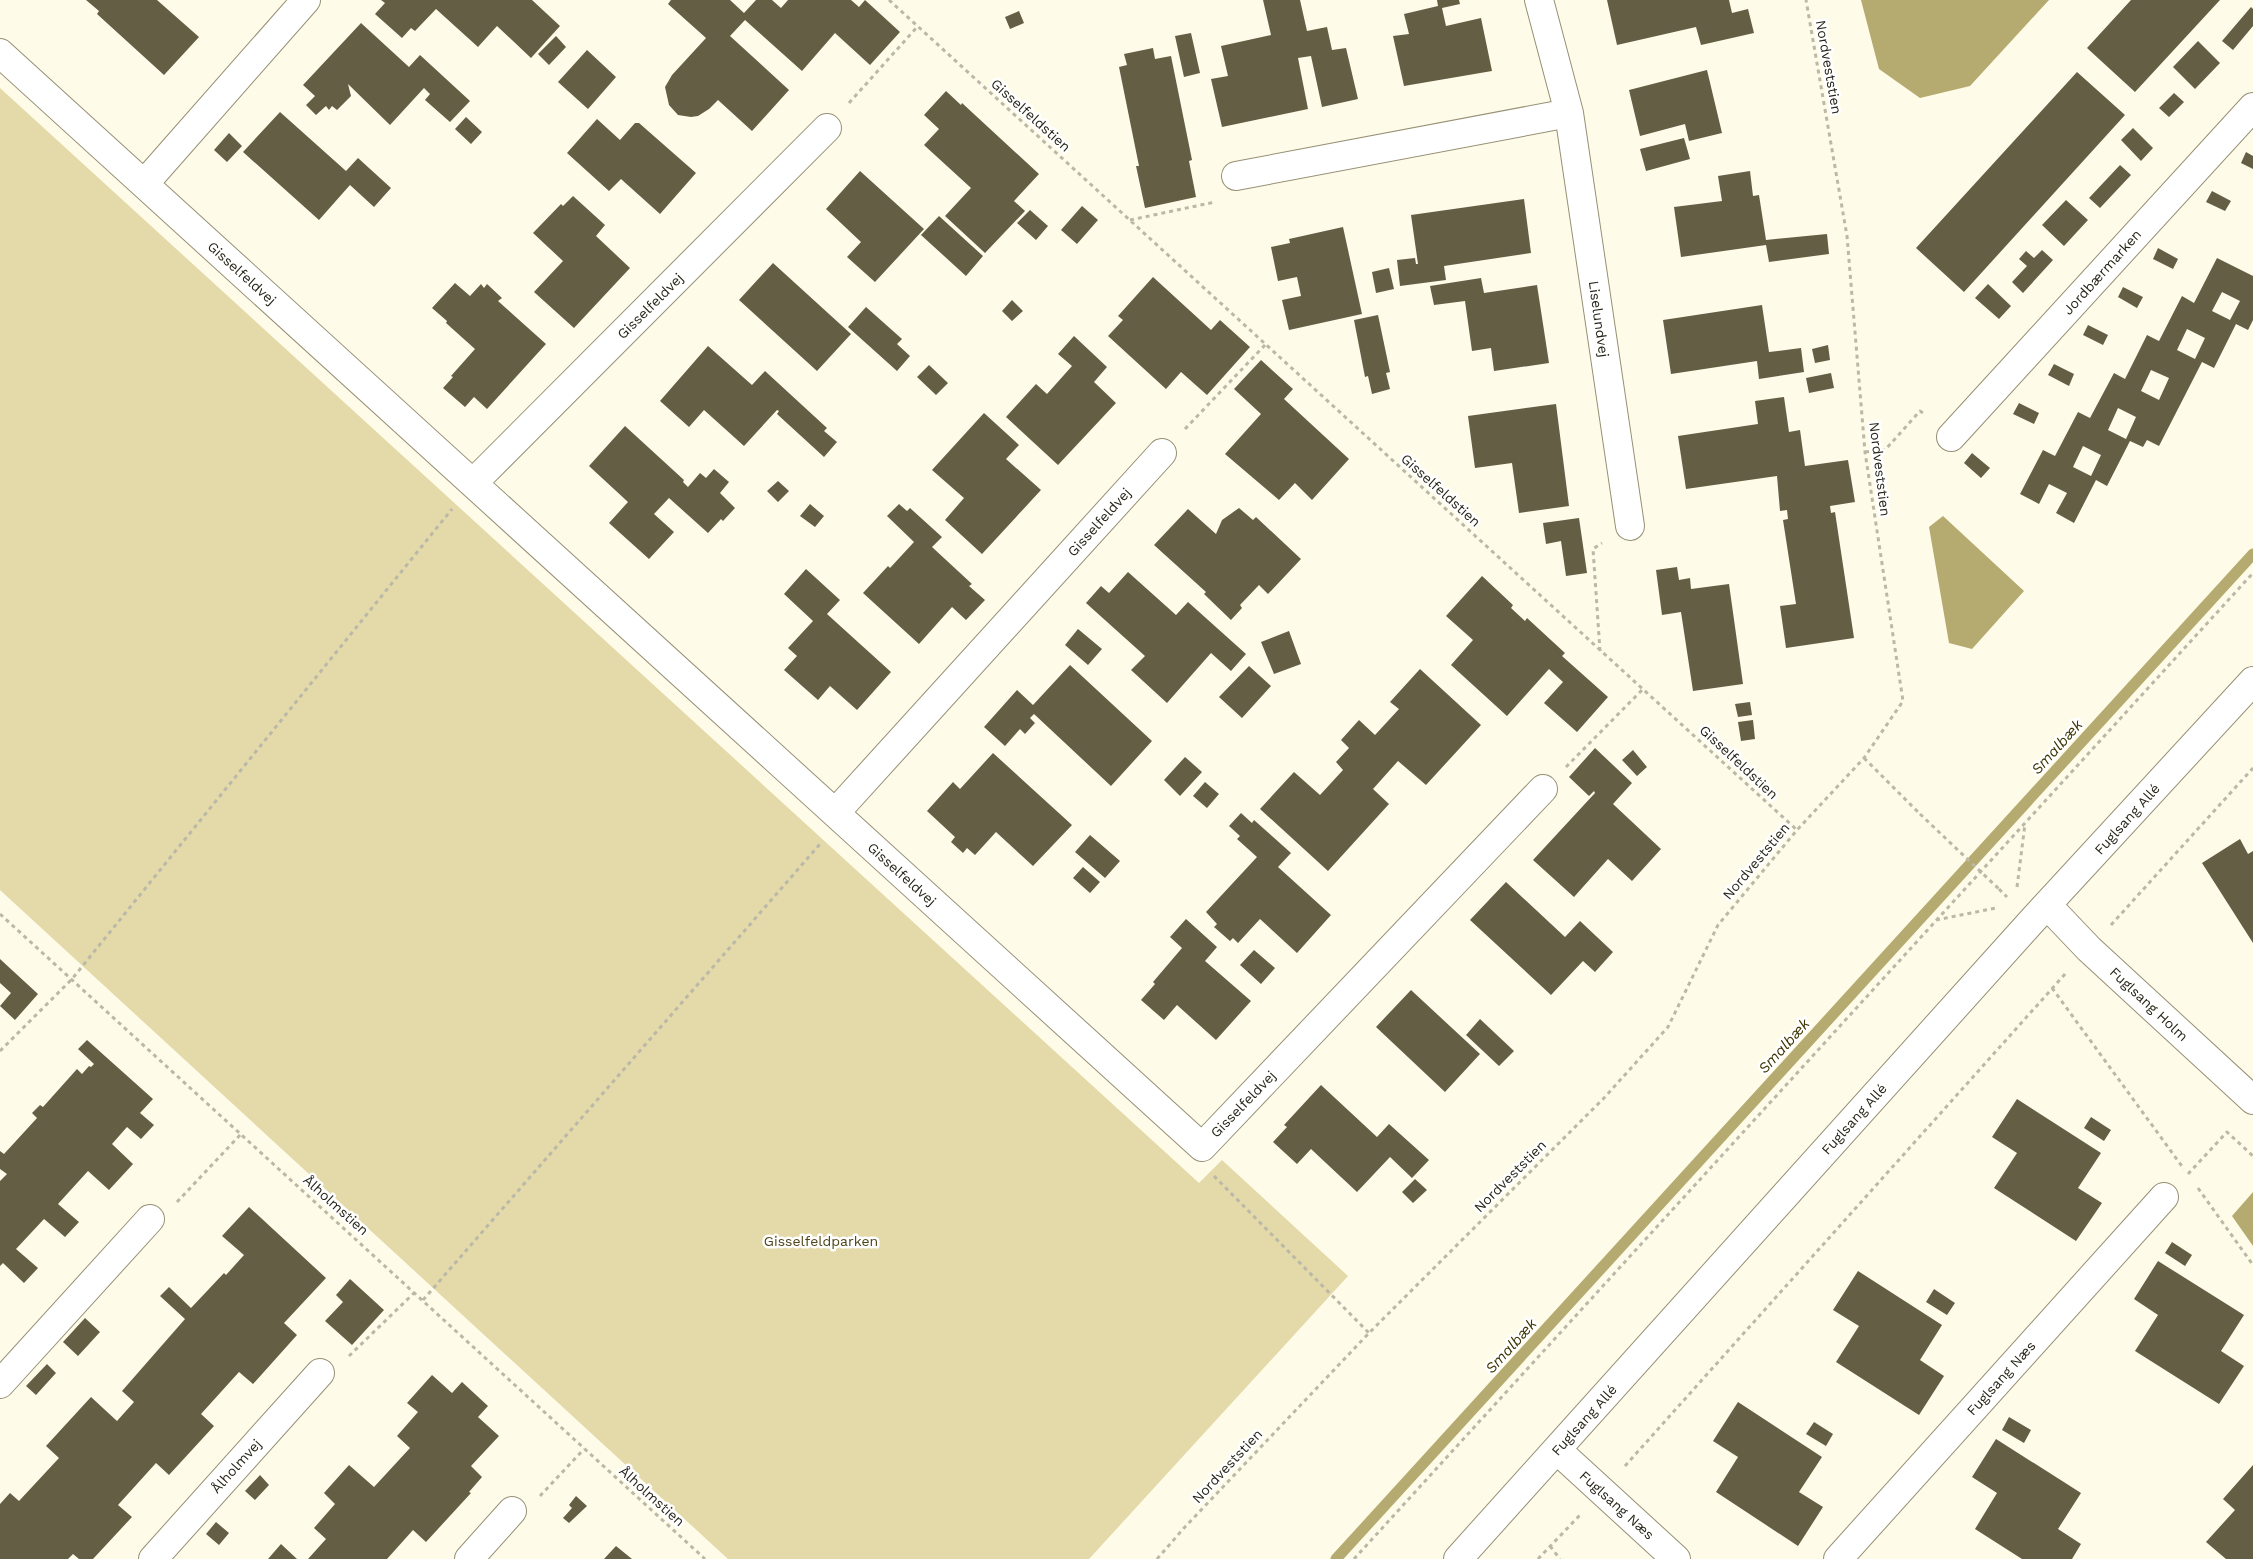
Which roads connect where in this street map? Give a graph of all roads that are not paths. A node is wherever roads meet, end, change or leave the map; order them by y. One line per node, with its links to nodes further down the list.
1 (306, 0): 8 (street)
2 (1539, 0): 5 (street, Liselundvej)
3 (0, 53): 8 (street, Gisselfeldvej)
4 (2253, 107): 9 (street, Jordbærmarken)
5 (1569, 113): 7 (street); 12 (street, Liselundvej)
6 (827, 128): 11 (street, Gisselfeldvej)
7 (1236, 176)
8 (144, 184): 11 (street, Gisselfeldvej)
9 (1951, 437)
10 (1162, 453): 15 (street, Gisselfeldvej)
11 (473, 484): 15 (street, Gisselfeldvej)
12 (1630, 526)
13 (2253, 681): 16 (street, Fuglsang Allé)
14 (1543, 789): 15 (street, Gisselfeldvej)
15 (839, 816)
16 (2048, 906): 17 (street, Fuglsang Holm); 22 (street, Fuglsang Allé)
17 (2253, 1100)
18 (2164, 1197): 28 (street, Fuglsang Næs)
19 (150, 1219): 21 (street)
20 (320, 1373): 24 (street, Ålholmvej)
21 (0, 1384)
22 (1557, 1450): 26 (street, Fuglsang Allé); 27 (street, Fuglsang Næs)
23 (512, 1511): 25 (street)
24 (153, 1559)
25 (469, 1559)
26 (1458, 1559)
27 (1676, 1559)
28 (1838, 1559)

